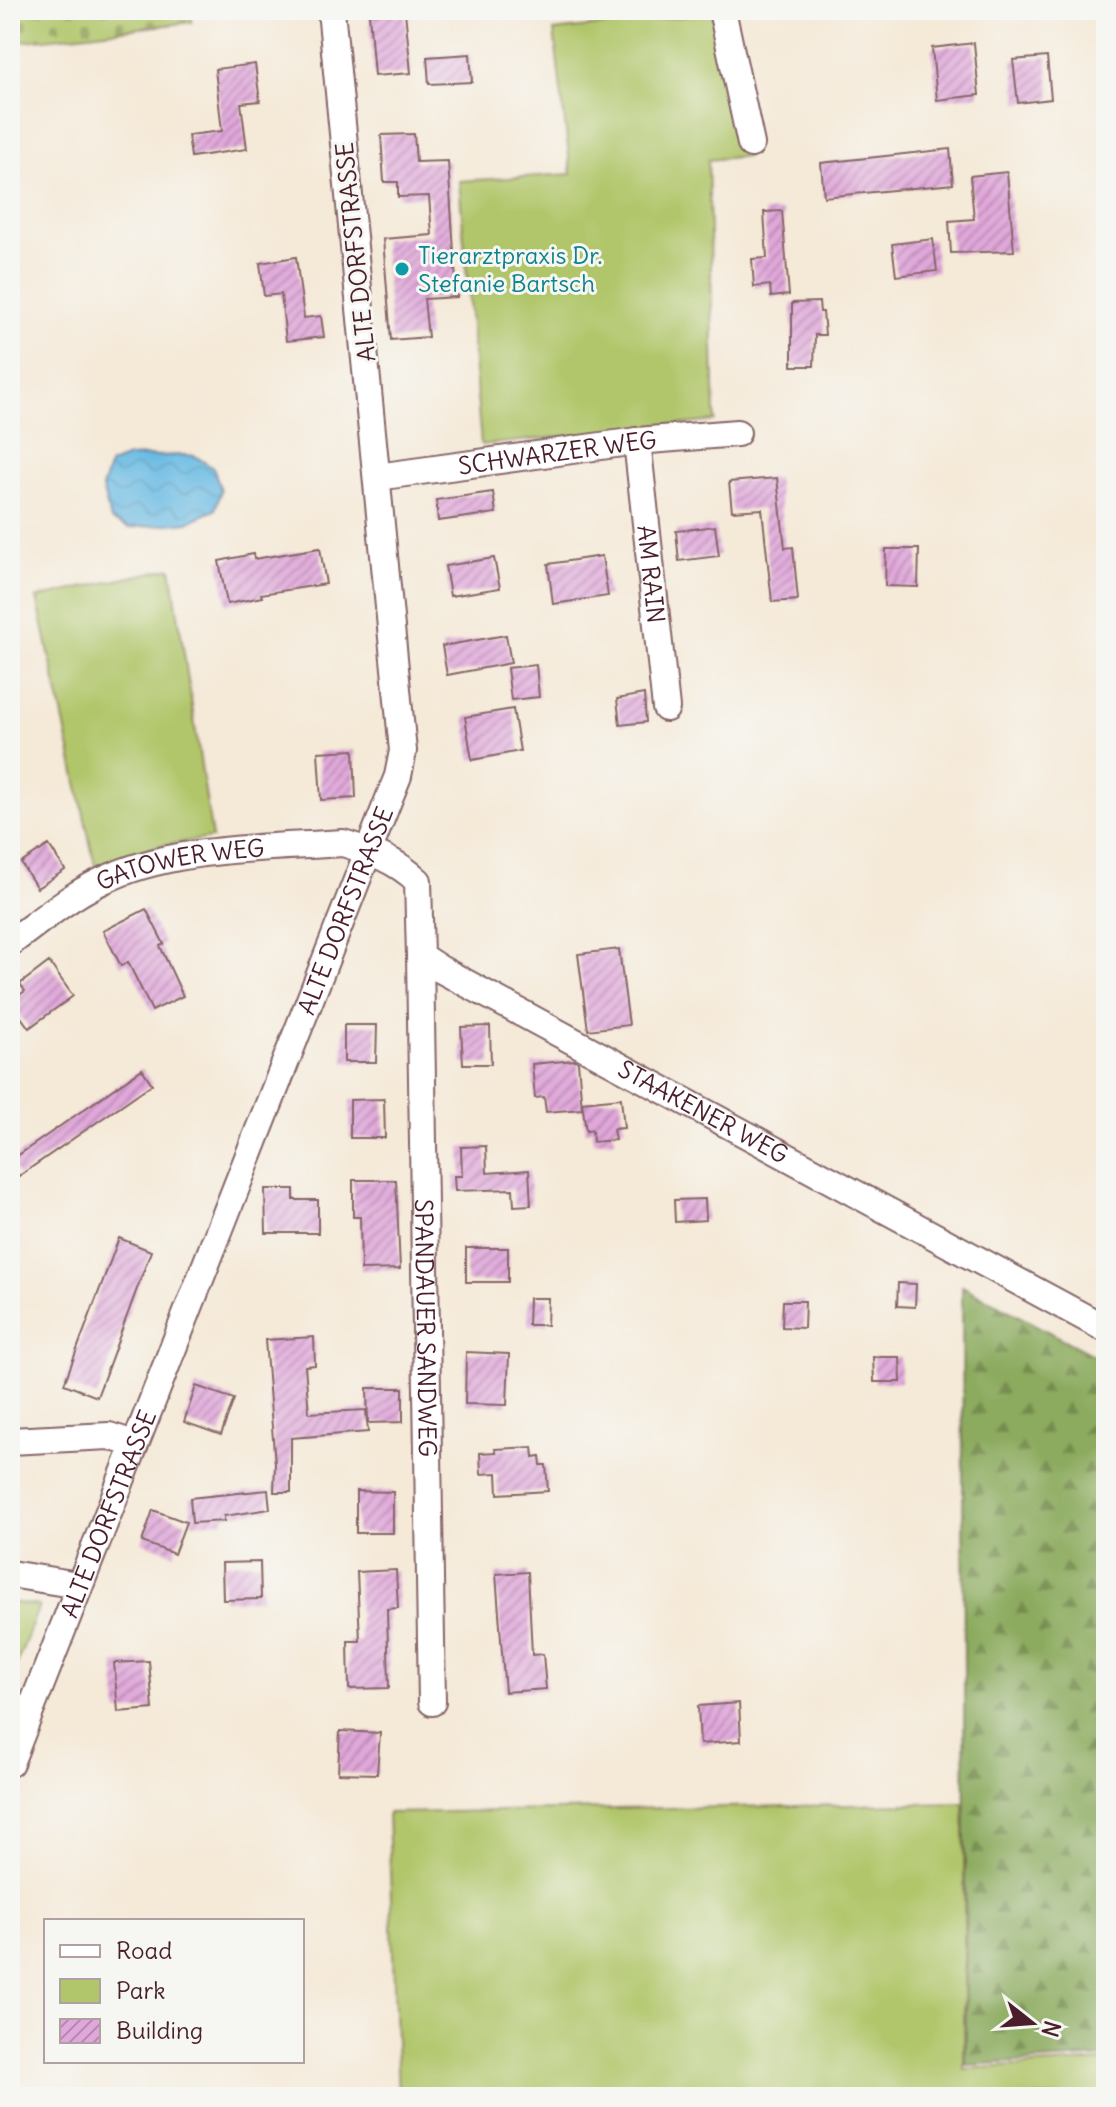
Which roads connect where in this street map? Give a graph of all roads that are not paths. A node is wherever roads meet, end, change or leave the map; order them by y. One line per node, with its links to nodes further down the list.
1 (331, 10): 6 (street, ALTE DORFSTRASSE)
2 (722, 10): 3 (street)
3 (751, 144)
4 (737, 433): 5 (street, SCHWARZER WEG)
5 (637, 441): 6 (street, SCHWARZER WEG); 7 (street, AM RAIN)
6 (377, 477): 8 (street, ALTE DORFSTRASSE)
7 (666, 708)
8 (368, 852): 9 (street, GATOWER WEG); 10 (street); 13 (street, ALTE DORFSTRASSE)
9 (10, 943)
10 (420, 956): 11 (street, STAAKENER WEG); 16 (street, SPANDAUER SANDWEG)
11 (1106, 1329)
12 (10, 1441): 13 (street)
13 (134, 1444): 15 (street, ALTE DORFSTRASSE)
14 (10, 1574): 15 (street)
15 (78, 1585): 17 (street, ALTE DORFSTRASSE)
16 (432, 1702)
17 (10, 1763)

